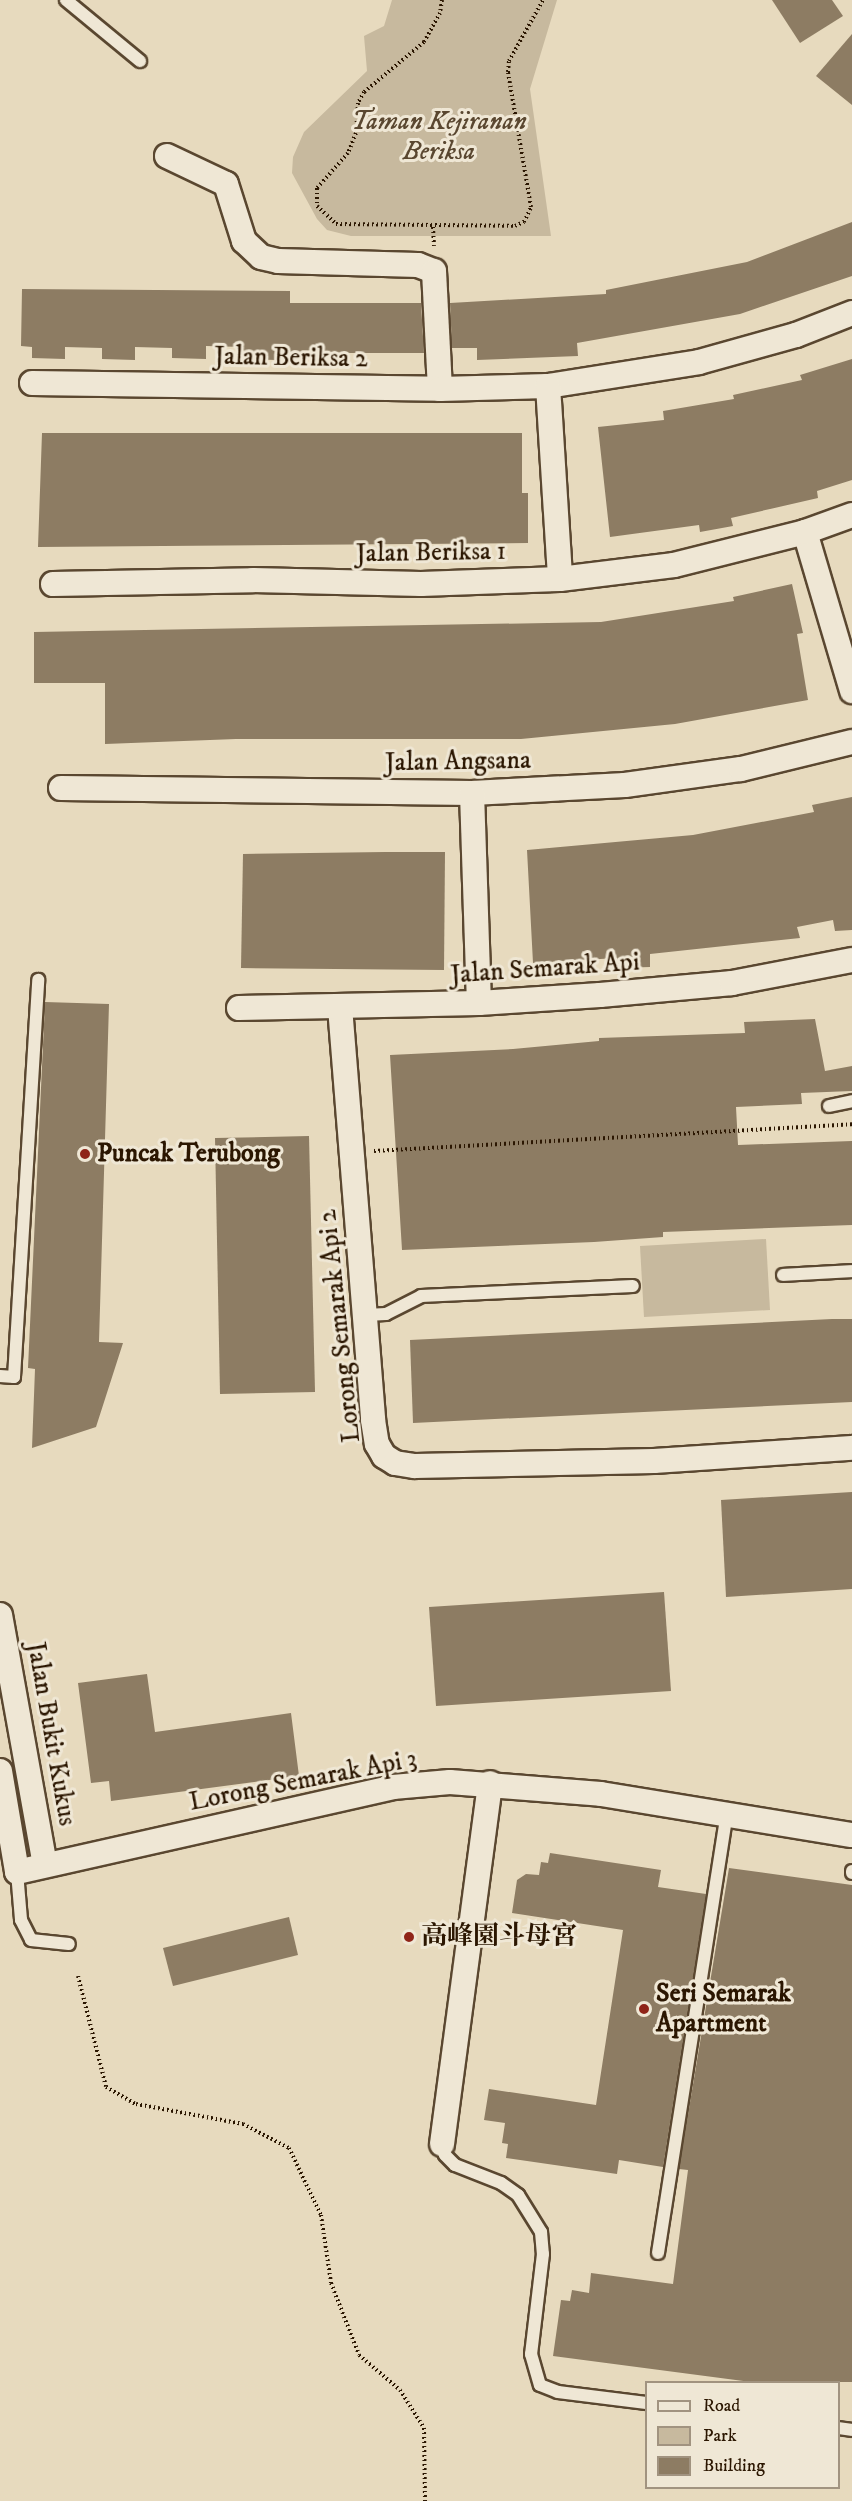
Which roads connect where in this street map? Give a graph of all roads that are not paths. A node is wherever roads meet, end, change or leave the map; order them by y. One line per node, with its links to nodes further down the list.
1 (66, 0): 2 (lane)
2 (140, 61)
3 (167, 156): 7 (street)
4 (852, 313): 6 (street, Jalan Beriksa 2)
5 (32, 383): 7 (street, Jalan Beriksa 2)
6 (548, 386): 7 (street, Jalan Beriksa 2); 10 (street)
7 (440, 389)
8 (852, 515): 9 (street, Jalan Beriksa 1)
9 (806, 532): 10 (street, Jalan Beriksa 1); 12 (street)
10 (560, 579): 11 (street, Jalan Beriksa 1)
11 (52, 584)
12 (852, 691)
13 (852, 742): 15 (street, Jalan Angsana)
14 (61, 788): 15 (street, Jalan Angsana)
15 (472, 793): 18 (street)
16 (852, 960): 18 (street, Jalan Semarak Api)
17 (38, 980): 27 (lane)
18 (479, 1003): 19 (street, Jalan Semarak Api)
19 (340, 1007): 20 (street, Jalan Semarak Api); 26 (street, Lorong Semarak Api 2)
20 (239, 1008)
21 (852, 1101): 22 (lane)
22 (829, 1106)
23 (852, 1271): 24 (lane)
24 (783, 1275)
25 (633, 1286): 26 (lane)
26 (366, 1315): 28 (street, Lorong Semarak Api 2)
27 (0, 1376)
28 (852, 1448)
29 (0, 1615): 34 (street, Jalan Bukit Kukus)
30 (0, 1771): 35 (street)
31 (490, 1783): 32 (street, Lorong Semarak Api 3); 34 (street, Lorong Semarak Api 3); 37 (street)
32 (726, 1818): 33 (street, Lorong Semarak Api 3); 38 (lane)
33 (852, 1835)
34 (45, 1864): 35 (street, Lorong Semarak Api 3)
35 (17, 1872): 36 (lane)
36 (69, 1944)
37 (442, 2144): 39 (lane)
38 (658, 2253)
39 (645, 2403)

